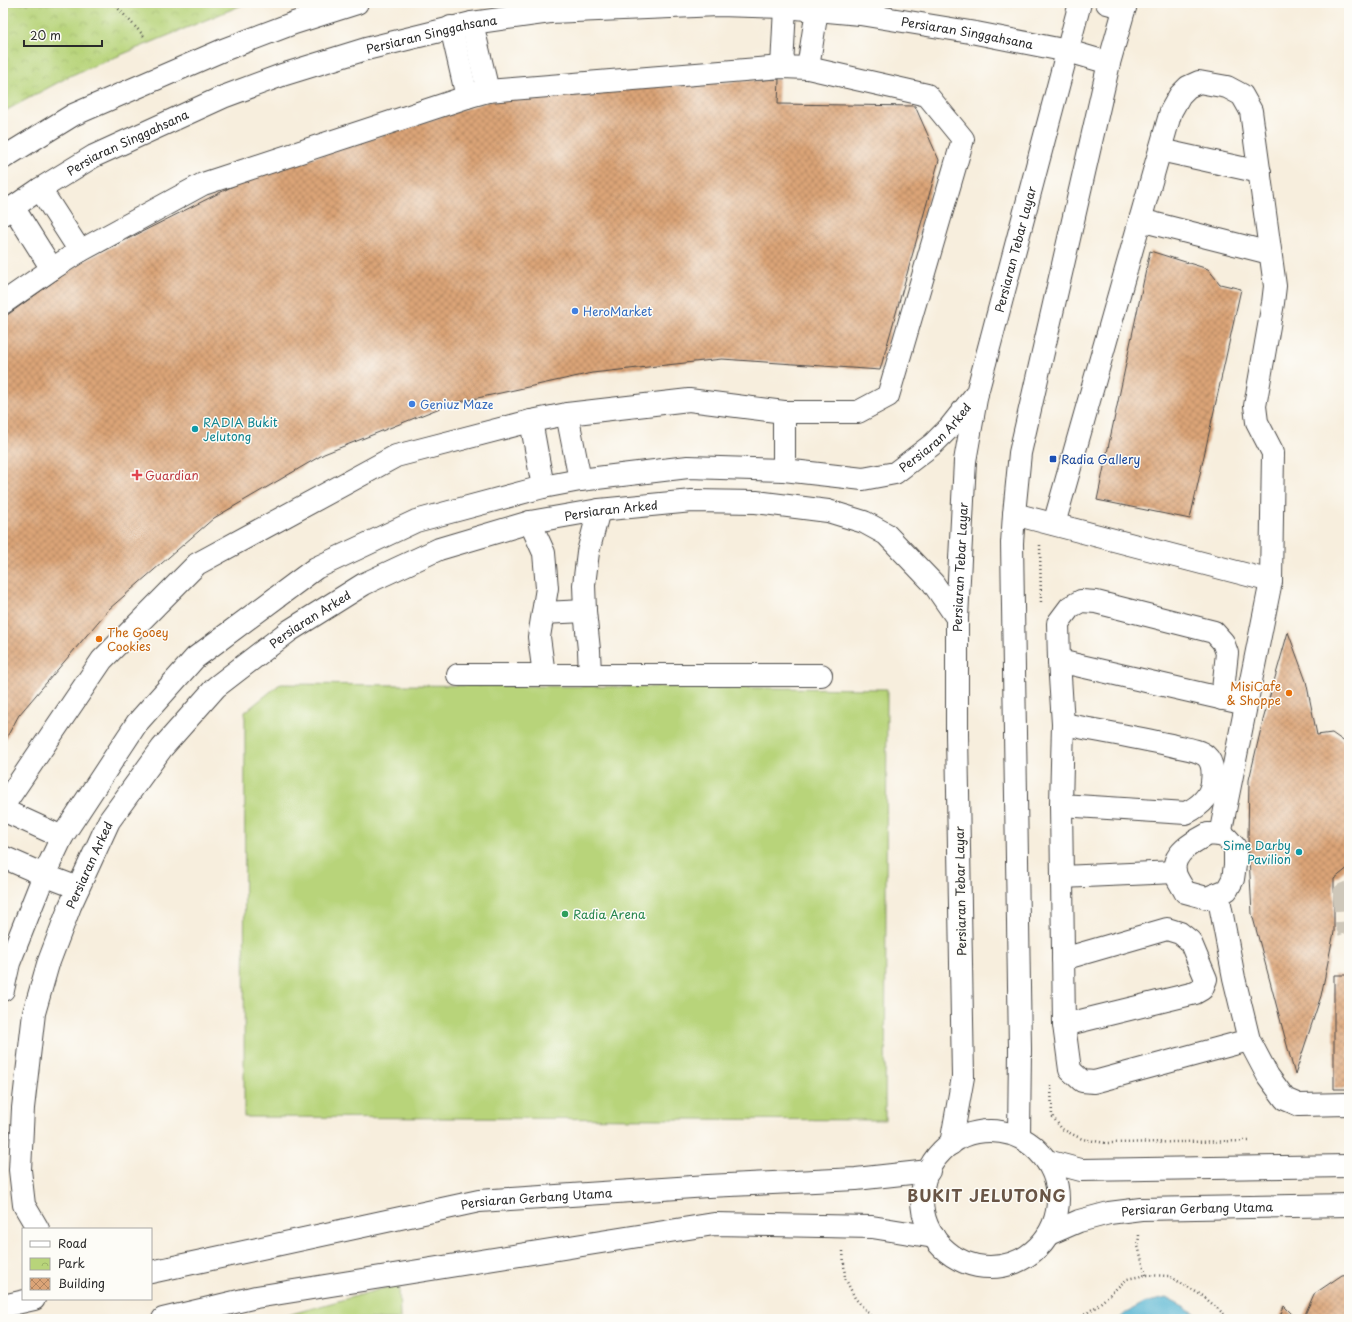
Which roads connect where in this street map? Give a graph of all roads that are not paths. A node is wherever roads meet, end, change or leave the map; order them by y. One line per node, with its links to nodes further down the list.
1 (357, 3): 16 (main road)
2 (1080, 3): 9 (main road, Persiaran Tebar Layar)
3 (719, 4): 5 (main road, Persiaran Singgahsana); 7 (main road, Persiaran Singgahsana)
4 (1119, 5): 10 (main road)
5 (785, 7): 6 (main road, Persiaran Singgahsana); 11 (main road)
6 (817, 10): 9 (main road, Persiaran Singgahsana); 12 (main road)
7 (472, 23): 8 (main road, Persiaran Singgahsana); 13 (main road)
8 (451, 28): 14 (main road); 18 (main road, Persiaran Singgahsana)
9 (1068, 51): 10 (main road, Persiaran Singgahsana); 25 (main road, Persiaran Tebar Layar)
10 (1109, 63): 33 (main road)
11 (782, 67): 12 (main road); 13 (main road)
12 (808, 68): 26 (main road)
13 (488, 91): 14 (main road)
14 (467, 96): 21 (main road)
15 (1160, 150): 17 (main road); 17 (main road); 20 (main road)
16 (3, 158)
17 (1260, 172): 22 (main road)
18 (40, 189): 19 (main road, Persiaran Singgahsana); 21 (main road)
19 (8, 211): 23 (main road)
20 (1140, 220): 22 (main road); 35 (main road)
21 (80, 251): 23 (main road)
22 (1270, 253): 36 (main road)
23 (52, 269): 24 (main road)
24 (3, 303)
25 (977, 393): 29 (main road, Persiaran Arked); 39 (main road, Persiaran Tebar Layar)
26 (784, 412): 27 (main road); 29 (main road)
27 (567, 414): 28 (main road); 30 (main road)
28 (531, 421): 31 (main road); 49 (main road)
29 (784, 470): 30 (main road, Persiaran Arked)
30 (580, 480): 31 (main road, Persiaran Arked)
31 (543, 487): 52 (main road, Persiaran Arked)
32 (599, 510): 34 (main road, Persiaran Arked); 37 (main road); 39 (main road, Persiaran Arked)
33 (1014, 514): 35 (main road); 64 (main road)
34 (530, 522): 38 (main road); 57 (main road, Persiaran Arked)
35 (1054, 524): 36 (main road)
36 (1271, 581): 46 (main road)
37 (585, 611): 38 (main road); 43 (main road)
38 (544, 613): 42 (main road)
39 (957, 618): 65 (main road, Persiaran Tebar Layar)
40 (1059, 661): 45 (main road); 45 (main road); 47 (main road)
41 (458, 675): 42 (main road)
42 (544, 675): 43 (main road)
43 (590, 675): 44 (main road)
44 (821, 675)
45 (1222, 699): 46 (main road)
46 (1246, 704): 51 (main road)
47 (1063, 724): 48 (main road); 48 (main road)
48 (1061, 805): 56 (main road)
49 (3, 806)
50 (3, 810): 52 (main road)
51 (1220, 835): 54 (main road); 58 (main road)
52 (62, 837): 55 (main road, Persiaran Arked)
53 (3, 857): 55 (main road)
54 (1175, 872): 56 (main road); 58 (main road)
55 (44, 875): 57 (main road); 60 (main road, Persiaran Arked)
56 (1062, 877): 59 (main road)
57 (78, 888): 70 (main road, Persiaran Arked)
58 (1218, 894): 62 (main road)
59 (1063, 959): 61 (main road); 61 (main road)
60 (3, 990)
61 (1064, 1025): 62 (main road)
62 (1249, 1040): 63 (main road)
63 (1349, 1104)
64 (1019, 1136): 65 (main road, Persiaran Gerbang Utama); 66 (main road, Persiaran Gerbang Utama)
65 (951, 1144): 68 (main road, Persiaran Gerbang Utama)
66 (1047, 1162): 67 (main road); 71 (main road, Persiaran Gerbang Utama)
67 (1349, 1166)
68 (929, 1171): 72 (main road, Persiaran Gerbang Utama); 73 (main road, Persiaran Gerbang Utama)
69 (1349, 1205): 71 (main road, Persiaran Gerbang Utama)
70 (37, 1228)
71 (1049, 1234): 72 (main road, Persiaran Gerbang Utama)
72 (934, 1236): 76 (main road)
73 (152, 1272)
74 (30, 1300): 75 (main road)
75 (3, 1306)
76 (163, 1319)

